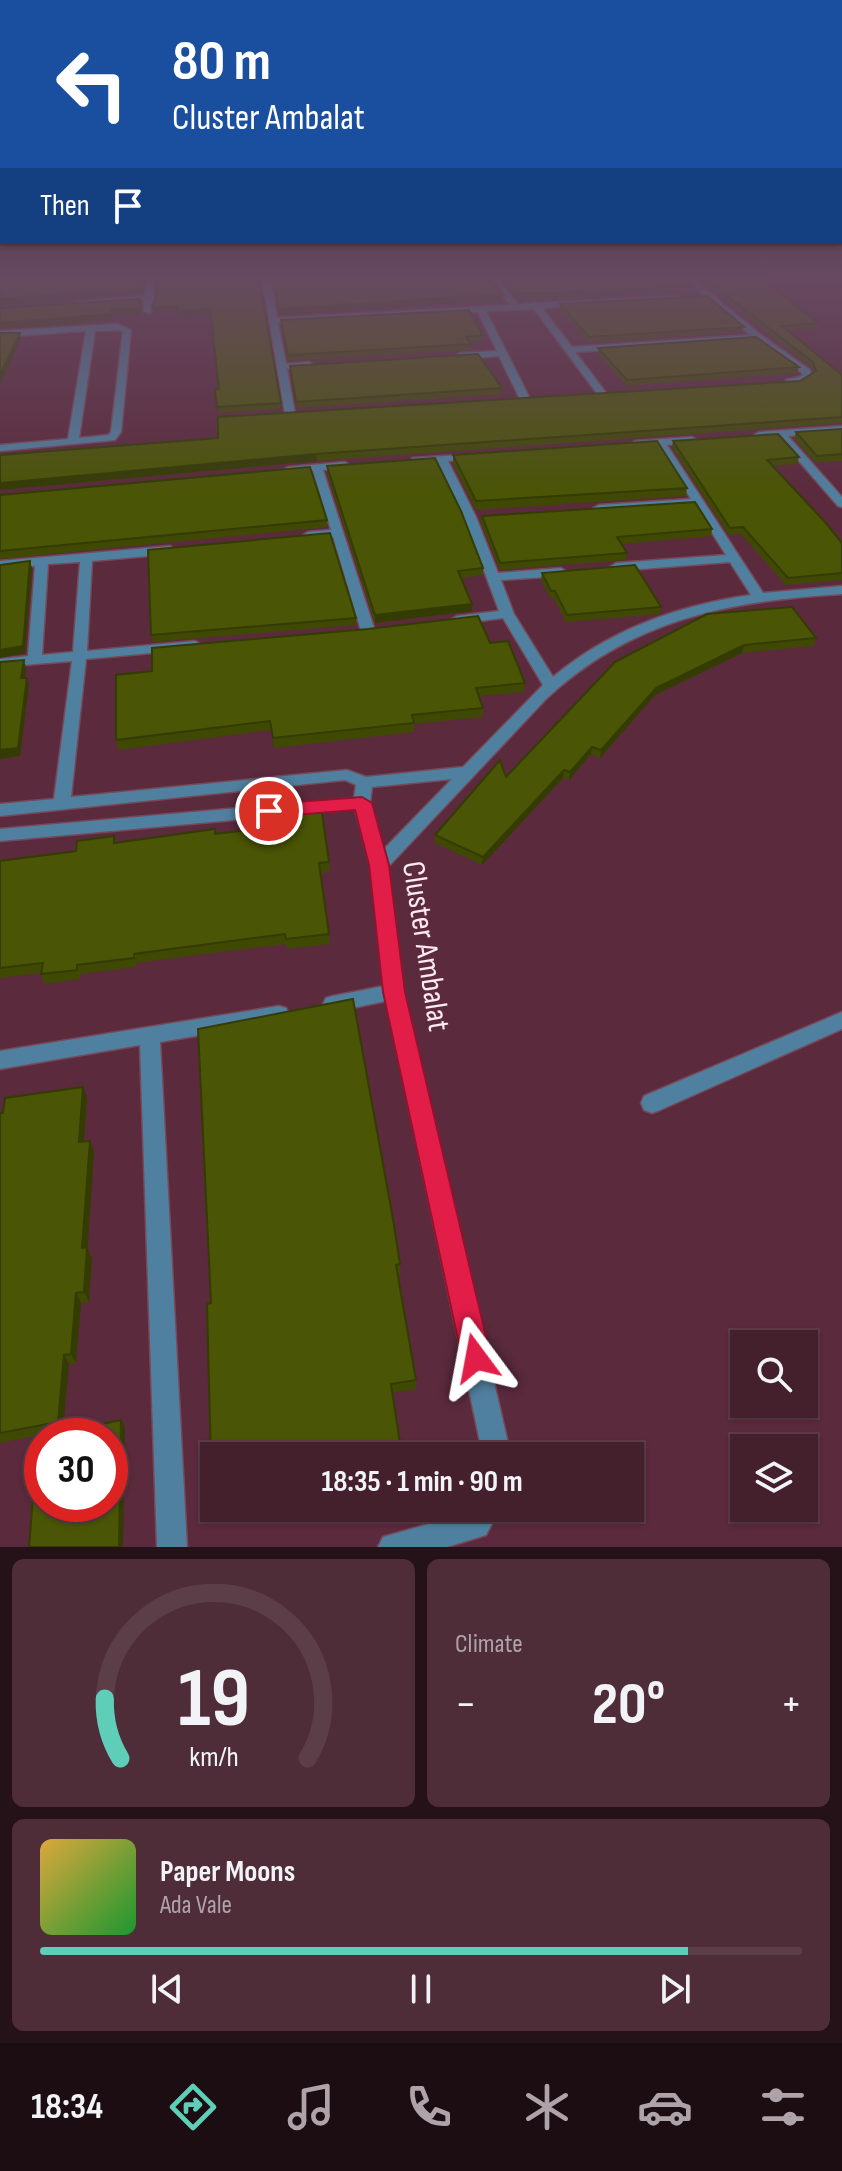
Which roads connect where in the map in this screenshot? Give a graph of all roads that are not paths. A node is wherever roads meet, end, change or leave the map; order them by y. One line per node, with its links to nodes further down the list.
1 (88, 350): 26 (street)
2 (125, 350): 26 (street)
3 (277, 350): 10 (street)
4 (501, 350): 7 (street)
5 (569, 350): 12 (street)
6 (776, 350): 11 (street)
7 (502, 353): 8 (street); 16 (street)
8 (455, 356)
9 (328, 364): 10 (street)
10 (280, 367): 19 (street)
11 (783, 382)
12 (602, 394): 13 (street); 14 (street)
13 (615, 394)
14 (587, 395)
15 (540, 398): 16 (street)
16 (525, 399): 17 (street)
17 (509, 400)
18 (305, 413): 19 (street)
19 (290, 414): 20 (street)
20 (275, 415)
21 (842, 429): 22 (street)
22 (781, 434): 23 (street); 36 (street)
23 (750, 436)
24 (705, 439): 25 (street)
25 (660, 442): 27 (street); 35 (street)
26 (73, 443): 28 (street)
27 (628, 444)
28 (0, 448)
29 (488, 455): 30 (street)
30 (441, 458): 31 (street); 39 (street)
31 (410, 460)
32 (363, 464): 33 (street)
33 (317, 467): 34 (street); 40 (street)
34 (269, 472)
35 (697, 502): 37 (street); 43 (street)
36 (842, 504)
37 (591, 509)
38 (485, 516): 39 (street)
39 (470, 517): 49 (street)
40 (338, 533): 41 (street); 54 (street)
41 (290, 537)
42 (181, 549): 44 (street)
43 (734, 558): 47 (street); 51 (street)
44 (86, 559): 45 (street); 56 (street)
45 (42, 561): 46 (street); 57 (street)
46 (0, 565)
47 (598, 569)
48 (568, 571): 49 (street)
49 (493, 577): 52 (street)
50 (842, 590): 51 (street)
51 (759, 597): 59 (street)
52 (507, 614): 53 (street); 59 (street)
53 (446, 621)
54 (384, 629)
55 (216, 643): 56 (street)
56 (80, 654): 57 (street); 62 (street)
57 (35, 658): 58 (street)
58 (0, 663)
59 (551, 686): 60 (street)
60 (468, 772): 61 (street); 65 (street)
61 (363, 792): 62 (street); 64 (street); 65 (street, Cluster Ambalat)
62 (62, 804): 63 (street)
63 (0, 810)
64 (0, 835)
65 (379, 865): 66 (street, Cluster Ambalat)
66 (394, 992): 68 (street); 71 (street, Cluster Ambalat)
67 (842, 1020): 70 (street)
68 (150, 1037): 69 (street); 73 (street)
69 (0, 1060)
70 (652, 1103)
71 (494, 1442)
72 (478, 1522): 74 (street)
73 (172, 1547)
74 (393, 1547)

